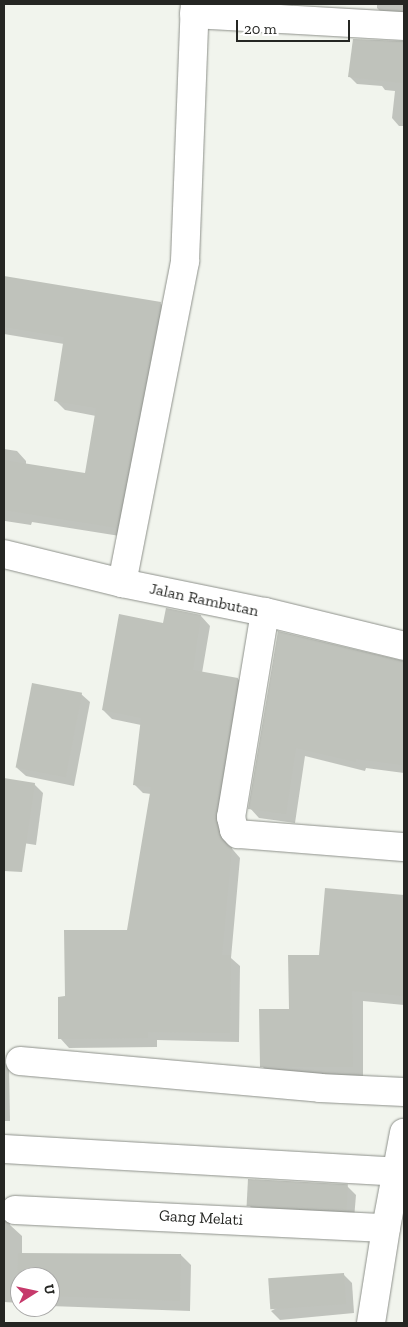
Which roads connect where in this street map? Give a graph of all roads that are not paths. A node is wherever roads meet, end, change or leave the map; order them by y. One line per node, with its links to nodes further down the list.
1 (195, 9): 2 (street); 4 (street)
2 (404, 26)
3 (4, 554): 4 (street, Jalan Rambutan)
4 (122, 583): 5 (street, Jalan Rambutan)
5 (264, 612): 6 (street, Jalan Rambutan); 7 (street)
6 (404, 646)
7 (404, 847)
8 (20, 1061): 9 (street)
9 (404, 1092)
10 (404, 1133): 12 (street)
11 (4, 1148): 12 (street)
12 (397, 1172): 14 (street)
13 (15, 1210): 14 (street, Gang Melati)
14 (386, 1228): 15 (street)
15 (371, 1323)

